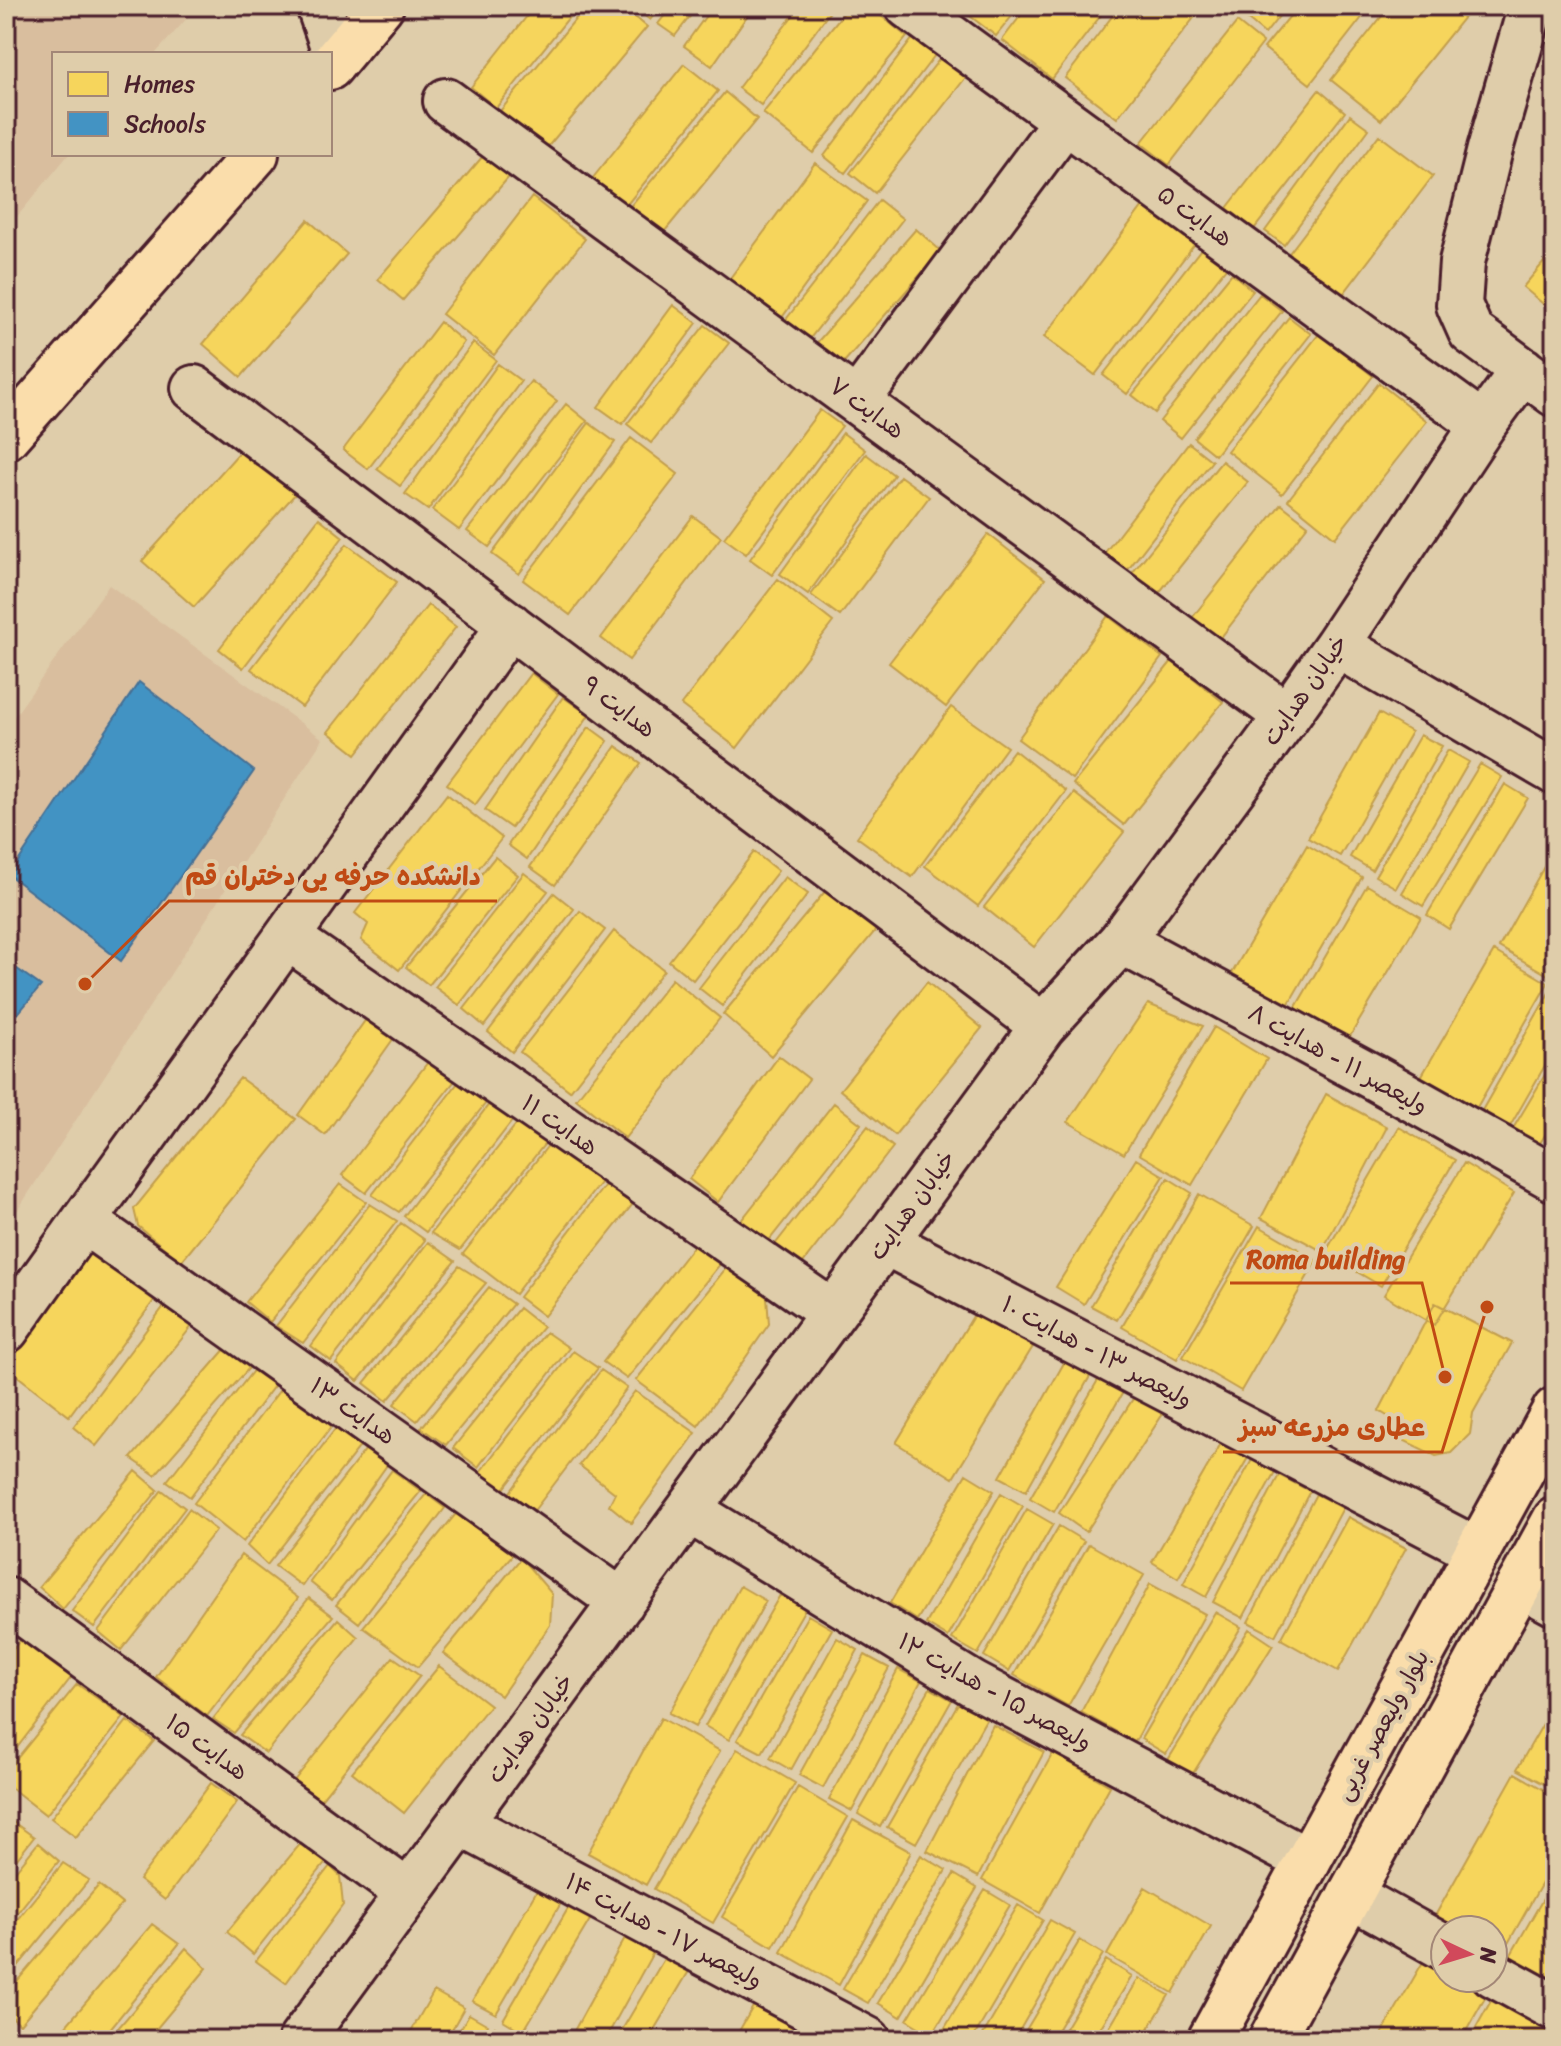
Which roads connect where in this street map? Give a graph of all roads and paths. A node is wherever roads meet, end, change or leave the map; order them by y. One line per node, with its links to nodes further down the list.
1 (319, 6): 5 (street)
2 (381, 6): 6 (main road)
3 (908, 6): 8 (street, هدایت ۵)
4 (1521, 11): 10 (street, خیابان هدایت)
5 (331, 52)
6 (334, 62)
7 (446, 101): 12 (street, هدایت ۷)
8 (1065, 121): 12 (street); 13 (street, هدایت ۵)
9 (254, 156): 14 (main road)
10 (1539, 382): 13 (street, خیابان هدایت)
11 (194, 388): 15 (street, هدایت ۹)
12 (857, 401): 17 (street, هدایت ۷)
13 (1483, 425): 16 (street, خیابان هدایت)
14 (6, 437)
15 (510, 625): 19 (street); 21 (street, هدایت ۹)
16 (1337, 645): 17 (street, خیابان هدایت); 18 (street)
17 (1287, 716): 20 (street, خیابان هدایت)
18 (1555, 772)
19 (287, 937): 23 (street); 25 (street, هدایت ۱۱)
20 (1121, 941): 21 (street, خیابان هدایت); 22 (street, ولیعصر ۱۱ - هدایت ۸)
21 (1043, 1026): 24 (street, خیابان هدایت)
22 (1555, 1179)
23 (84, 1221): 26 (street); 33 (street, هدایت ۱۳)
24 (885, 1242): 25 (street, خیابان هدایت); 30 (street, ولیعصر ۱۳ - هدایت ۱۰)
25 (833, 1313): 28 (street, خیابان هدایت)
26 (6, 1330)
27 (1555, 1410): 30 (main road, بلوار ولیعصر غربی)
28 (690, 1511): 33 (street, خیابان هدایت); 35 (street, ولیعصر ۱۵ - هدایت ۱۲)
29 (1555, 1520): 31 (main road)
30 (1478, 1551): 35 (main road, بلوار ولیعصر غربی)
31 (1538, 1594): 37 (main road)
32 (6, 1600): 36 (street, هدایت ۱۵)
33 (622, 1602): 34 (street, خیابان هدایت)
34 (460, 1823): 36 (street, خیابان هدایت); 42 (street, ولیعصر ۱۷ - هدایت ۱۴)
35 (1308, 1861): 43 (main road, بلوار ولیعصر غربی)
36 (408, 1893): 41 (street, خیابان هدایت)
37 (1350, 1895): 38 (street); 44 (main road)
38 (1429, 1939)
39 (1509, 1983): 40 (street)
40 (1555, 2008)
41 (301, 2040)
42 (868, 2040)
43 (1210, 2040)
44 (1271, 2040)

